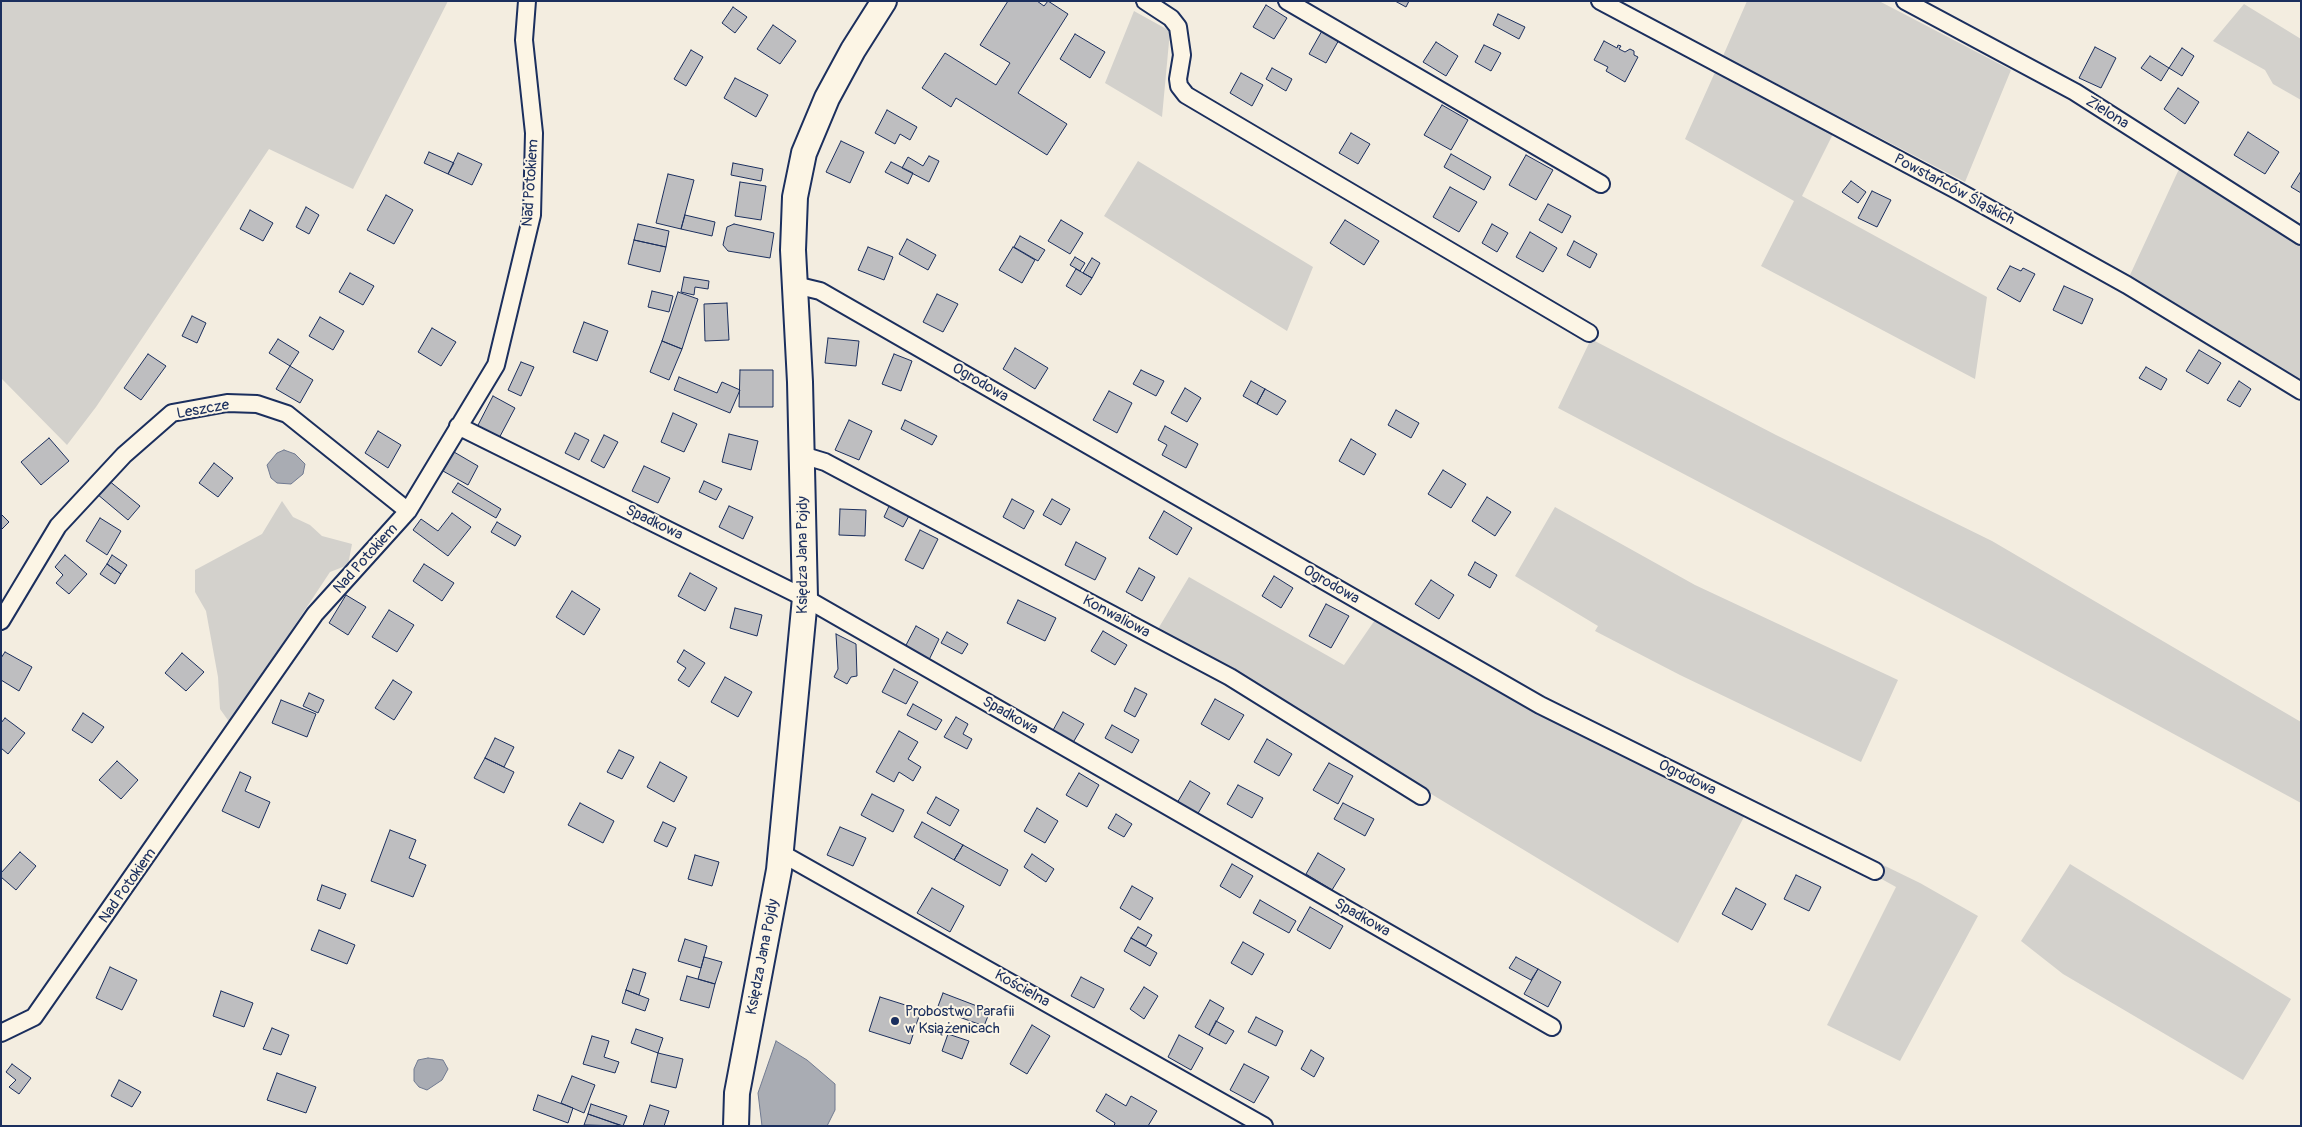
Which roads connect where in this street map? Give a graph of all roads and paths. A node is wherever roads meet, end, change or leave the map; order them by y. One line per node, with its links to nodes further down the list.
1 (527, 1): 12 (street, Nad Potokiem)
2 (884, 1): 9 (street, Księdza Jana Pojdy)
3 (1145, 1): 10 (street)
4 (1288, 1): 7 (street)
5 (1600, 1): 11 (street, Powstańców Śląskich)
6 (1905, 1): 8 (street, Zielona)
7 (1601, 184)
8 (2301, 236)
9 (795, 285): 13 (street, Księdza Jana Pojdy); 19 (street, Ogrodowa)
10 (1589, 333)
11 (2301, 391)
12 (458, 426): 14 (street, Nad Potokiem); 15 (street, Spadkowa)
13 (802, 455): 15 (street, Księdza Jana Pojdy); 17 (street, Konwaliowa)
14 (408, 511): 16 (street, Leszcze); 21 (street, Nad Potokiem)
15 (805, 598): 18 (street, Księdza Jana Pojdy); 20 (street, Spadkowa)
16 (1, 621)
17 (1421, 796)
18 (781, 853): 22 (street, Księdza Jana Pojdy); 23 (street, Kościelna)
19 (1875, 871)
20 (1552, 1027)
21 (1, 1033)
22 (736, 1126)
23 (1264, 1126)

